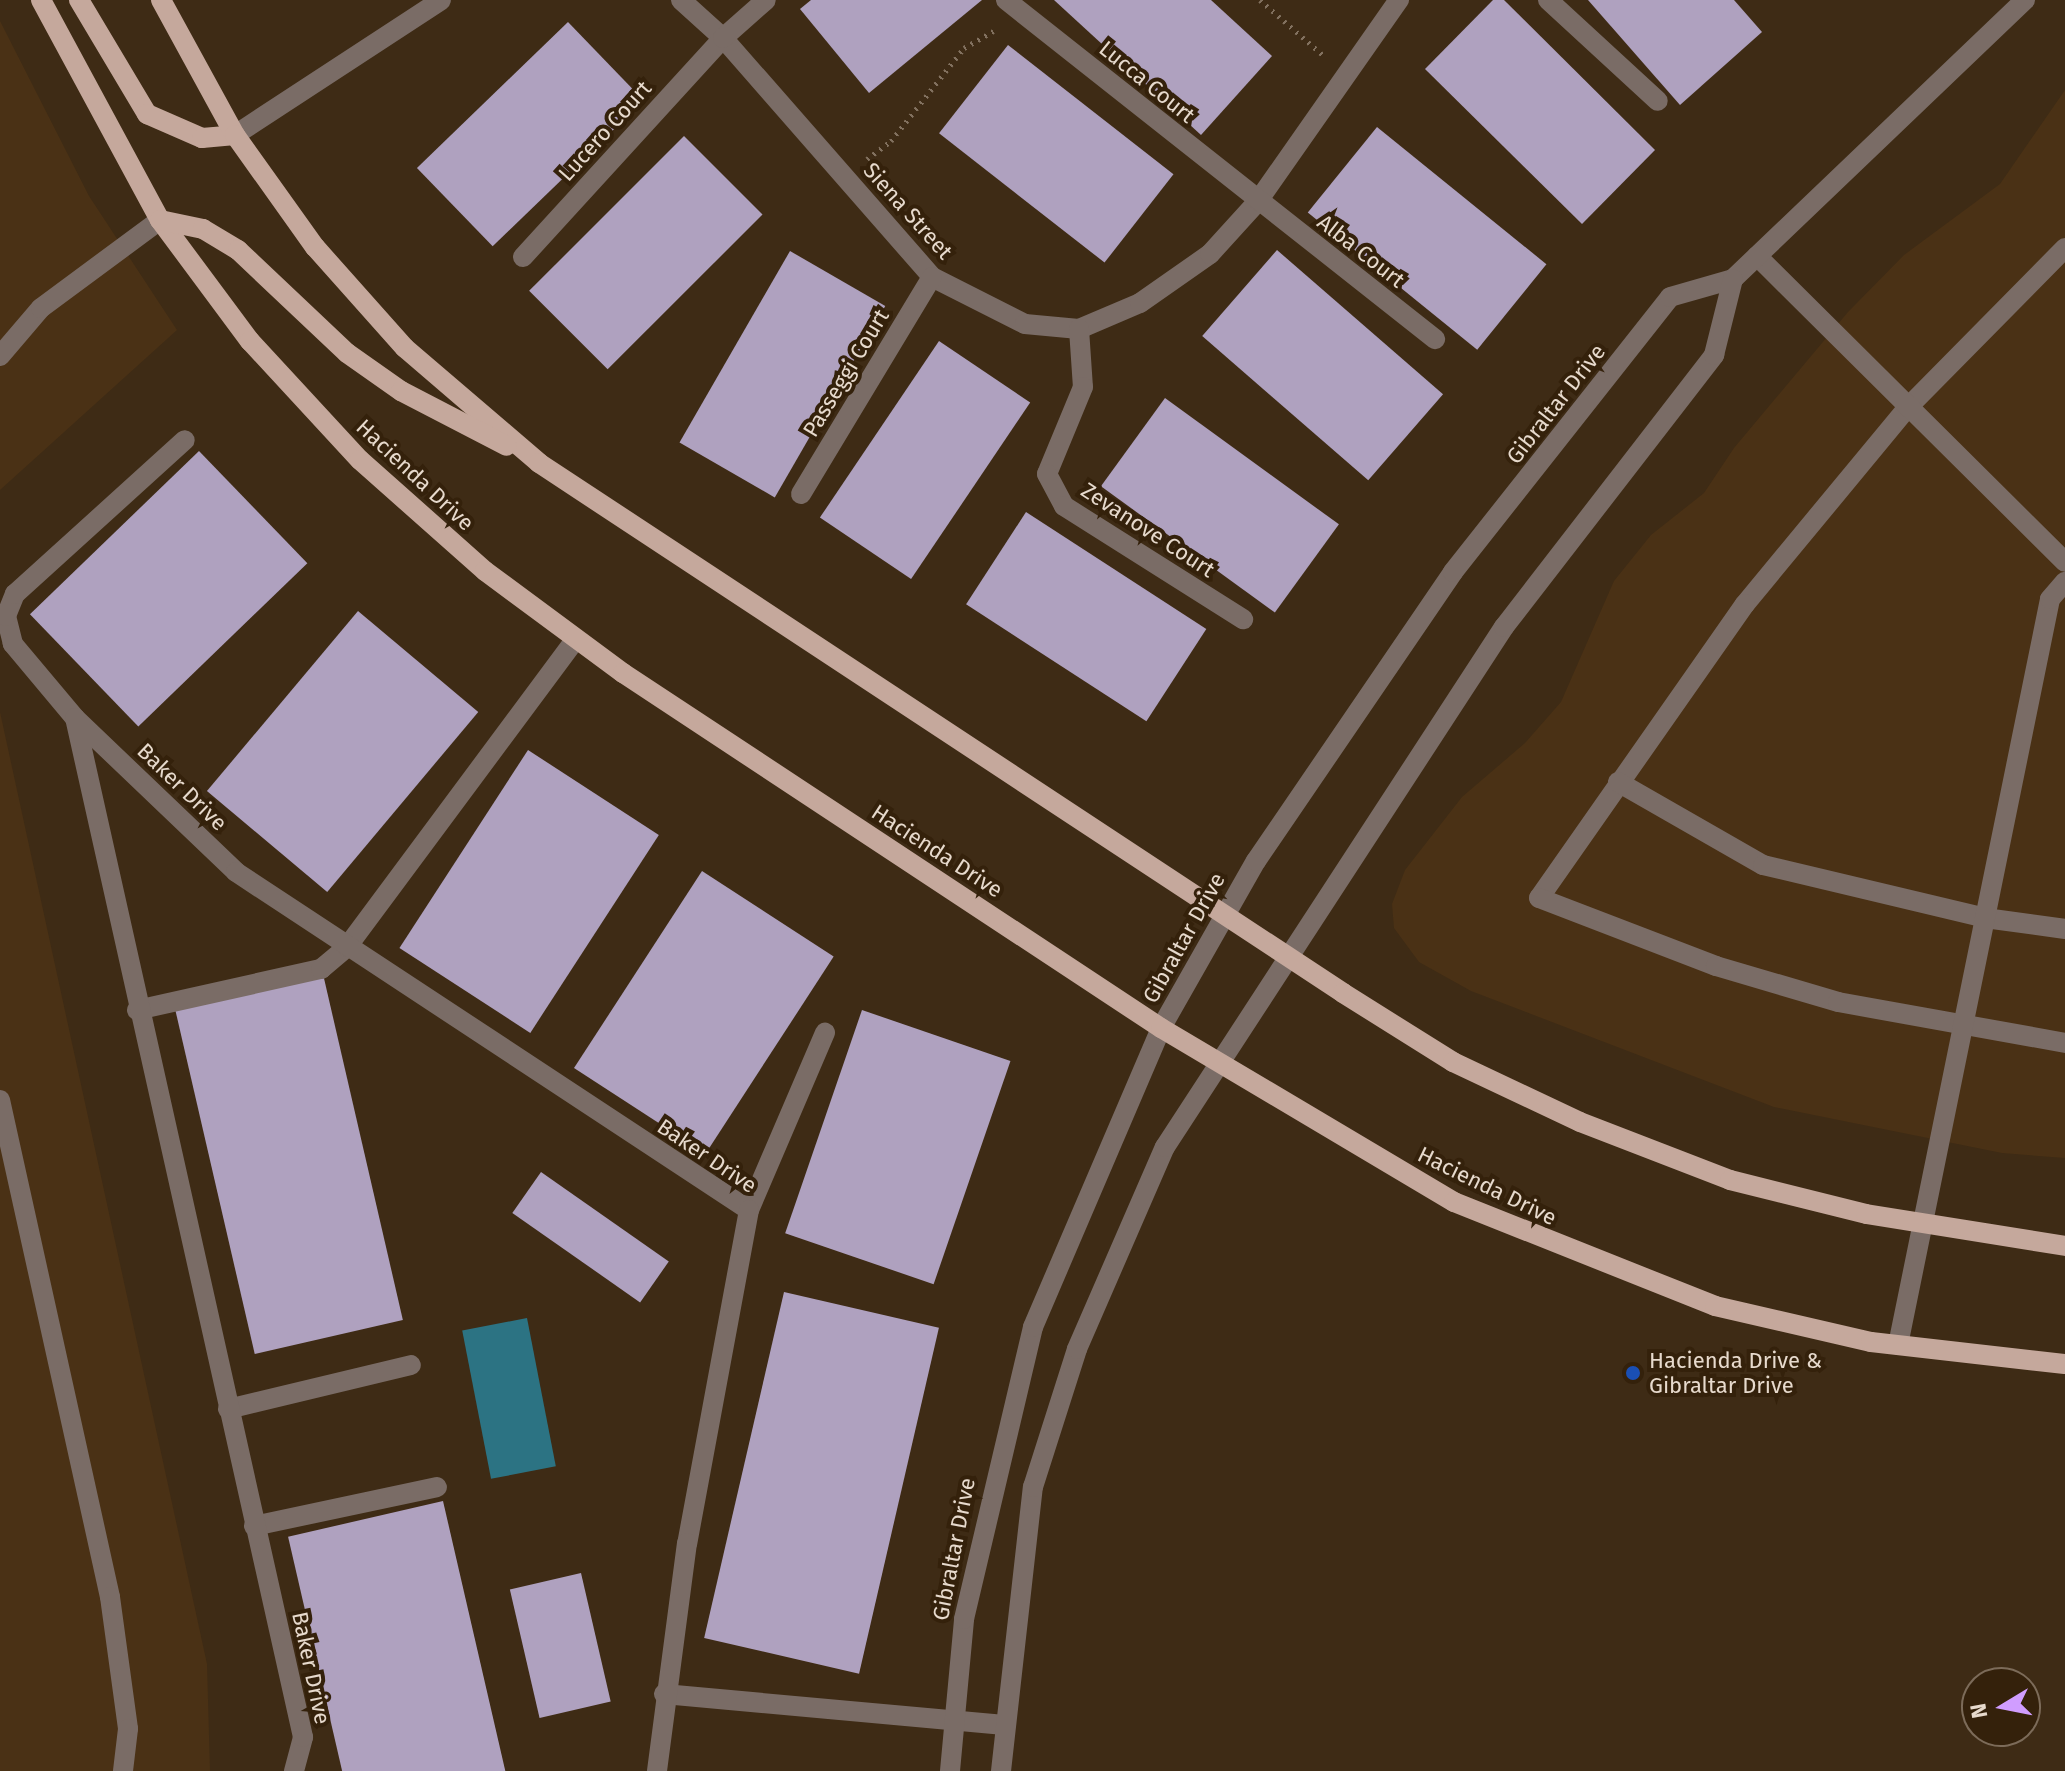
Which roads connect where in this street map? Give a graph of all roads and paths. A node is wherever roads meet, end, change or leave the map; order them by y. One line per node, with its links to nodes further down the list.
1 (41, 0): 19 (main road, Hacienda Drive)
2 (79, 0): 16 (main road)
3 (161, 0): 16 (main road)
4 (441, 0): 16 (street)
5 (681, 0): 13 (street, Siena Street)
6 (766, 0): 13 (street, Lucero Court)
7 (1006, 0): 12 (street, Lucca Court)
8 (1260, 0): 14 (path)
9 (1399, 0): 14 (street, Siena Street)
10 (1548, 0): 15 (street)
11 (2025, 0): 21 (street, Gibraltar Drive)
12 (1024, 14): 17 (path); 18 (street, Lucca Court)
13 (723, 38): 17 (street, Siena Street); 22 (street, Lucero Court)
14 (1348, 72): 18 (street, Siena Street)
15 (1658, 101)
16 (235, 135): 30 (main road)
17 (844, 176): 23 (street, Siena Street)
18 (1258, 201): 25 (street, Siena Street); 26 (street, Alba Court)
19 (160, 220): 27 (street); 30 (main road); 35 (main road, Hacienda Drive)
20 (2065, 248): 28 (street)
21 (1757, 256): 24 (street, Gibraltar Drive); 28 (street)
22 (523, 257)
23 (932, 277): 25 (street, Siena Street); 31 (street, Passeggi Court)
24 (1733, 279): 38 (street, Gibraltar Drive); 42 (street)
25 (1079, 329): 34 (street, Zevanove Court)
26 (1435, 339)
27 (0, 356)
28 (1908, 407): 32 (street); 37 (street)
29 (185, 440): 36 (street)
30 (539, 463): 38 (main road)
31 (801, 494)
32 (2065, 562)
33 (2065, 582): 39 (street)
34 (1243, 619)
35 (576, 639): 41 (street); 44 (main road, Hacienda Drive)
36 (75, 718): 41 (street, Baker Drive); 43 (street, Baker Drive)
37 (1618, 782): 39 (street); 45 (street)
38 (1225, 912): 42 (main road); 44 (street, Gibraltar Drive)
39 (1985, 918): 40 (street); 45 (street)
40 (2065, 929)
41 (347, 947): 43 (street); 50 (street, Baker Drive)
42 (1287, 956): 48 (street); 51 (main road)
43 (137, 1010): 56 (street, Baker Drive)
44 (1161, 1028): 48 (main road, Hacienda Drive); 60 (street, Gibraltar Drive)
45 (1963, 1029): 47 (street); 51 (street)
46 (825, 1033): 50 (street)
47 (2065, 1043)
48 (1219, 1064): 53 (main road, Hacienda Drive); 61 (street)
49 (0, 1100): 62 (street)
50 (749, 1210): 59 (street, Baker Drive)
51 (1922, 1224): 52 (main road); 53 (street)
52 (2065, 1246)
53 (1898, 1345): 54 (main road, Hacienda Drive)
54 (2065, 1364)
55 (411, 1365): 56 (street)
56 (228, 1409): 58 (street, Baker Drive)
57 (437, 1487): 58 (street)
58 (254, 1526): 63 (street, Baker Drive)
59 (664, 1694): 60 (street); 64 (street, Baker Drive)
60 (951, 1722): 61 (street); 65 (street, Gibraltar Drive)
61 (1002, 1725): 66 (street)
62 (123, 1771)
63 (294, 1771)
64 (657, 1771)
65 (950, 1771)
66 (1001, 1771)

